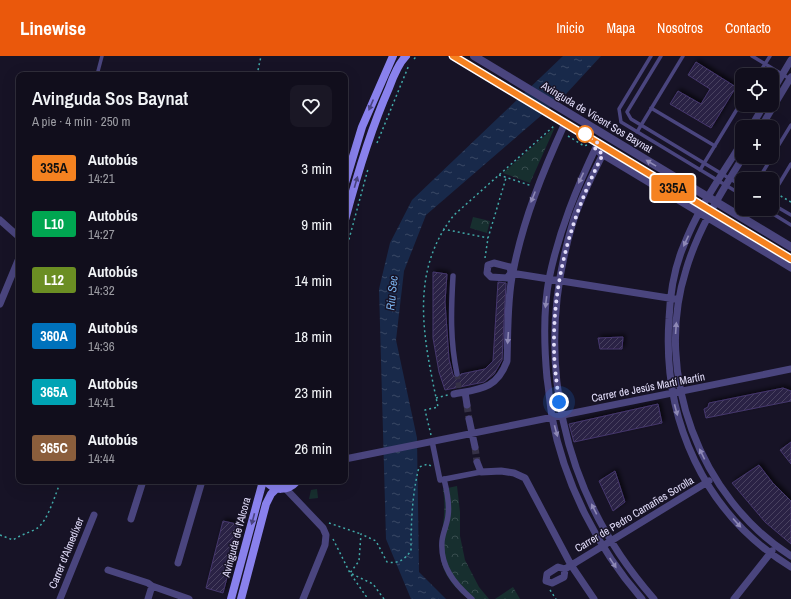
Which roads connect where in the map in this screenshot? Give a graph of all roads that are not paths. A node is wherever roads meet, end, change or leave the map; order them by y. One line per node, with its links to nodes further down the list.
1 (102, 56): 14 (lane)
2 (393, 56): 34 (main road, one-way to 34)
3 (406, 56): 46 (main road, one-way to 3)
4 (453, 56): 21 (street, Avinguda de Vicent Sos Baynat)
5 (474, 56): 42 (street, Avinguda de Vicent Sos Baynat, one-way to 5)
6 (651, 56): 24 (lane)
7 (661, 56): 23 (lane)
8 (683, 56): 18 (lane)
9 (752, 56): 12 (lane)
10 (770, 56): 12 (lane)
11 (791, 60): 15 (street)
12 (765, 64): 13 (lane); 15 (lane)
13 (762, 68)
14 (98, 72)
15 (782, 75): 16 (lane); 17 (street)
16 (791, 79): 20 (street)
17 (779, 80)
18 (651, 108): 23 (lane); 27 (lane)
19 (735, 112): 27 (lane)
20 (765, 120)
21 (563, 122): 26 (street, Avinguda de Vicent Sos Baynat); 57 (street, one-way to 57)
22 (791, 125): 25 (lane)
23 (641, 126): 24 (lane); 30 (lane)
24 (637, 132): 33 (lane)
25 (779, 145)
26 (596, 146): 28 (street, Avinguda de Vicent Sos Baynat); 59 (street, one-way to 59)
27 (715, 146): 30 (lane)
28 (605, 151): 45 (street, Avinguda de Vicent Sos Baynat); 60 (street)
29 (735, 153): 35 (street)
30 (704, 163): 33 (lane); 35 (lane)
31 (739, 164): 36 (street)
32 (791, 164): 39 (lane)
33 (700, 170): 37 (lane)
34 (348, 173)
35 (722, 174): 36 (lane); 37 (street)
36 (730, 179): 38 (lane); 40 (street)
37 (718, 181): 40 (lane); 42 (street)
38 (735, 182)
39 (779, 184)
40 (726, 186): 41 (lane); 43 (street)
41 (735, 191)
42 (708, 198): 43 (street, Avinguda de Vicent Sos Baynat); 45 (street)
43 (716, 202): 47 (street); 53 (street, Avinguda de Vicent Sos Baynat)
44 (779, 208): 48 (lane)
45 (701, 209): 47 (street, Avinguda de Vicent Sos Baynat); 61 (street, one-way to 61)
46 (348, 210)
47 (709, 214): 54 (street, Avinguda de Vicent Sos Baynat); 56 (street, Avinguda de Vicent Sos Baynat); 62 (street)
48 (791, 215)
49 (776, 216): 51 (lane)
50 (0, 220): 52 (street)
51 (791, 225)
52 (16, 234)
53 (791, 247)
54 (791, 259)
55 (16, 265): 63 (street)
56 (791, 268)
57 (512, 273): 57 (street); 59 (street); 68 (street, one-way to 68)
58 (453, 276): 65 (street)
59 (549, 279): 60 (street); 70 (street, one-way to 70)
60 (558, 281): 61 (street); 69 (street)
61 (670, 298): 62 (street); 67 (street)
62 (679, 299): 66 (street, one-way to 62)
63 (0, 304)
64 (791, 369): 66 (street, Carrer de Jesús Martí Martín)
65 (457, 374)
66 (681, 392): 67 (street, Carrer de Jesús Martí Martín); 78 (street, one-way to 66)
67 (672, 393): 69 (street, Carrer de Jesús Martí Martín); 80 (street, one-way to 80)
68 (467, 405)
69 (560, 416): 70 (street, Carrer de Jesús Martí Martín); 90 (street, one-way to 69)
70 (552, 417): 72 (street, Carrer de Jesús Martí Martín); 91 (street, one-way to 91)
71 (469, 419): 72 (street)
72 (472, 433): 73 (street, Carrer de Jesús Martí Martín); 74 (street)
73 (432, 441): 75 (street, Carrer de Jesús Martí Martín); 79 (street)
74 (475, 447)
75 (348, 458)
76 (477, 462): 77 (street)
77 (481, 472): 79 (street); 96 (street)
78 (714, 478): 80 (street, Carrer de Pedro Camañes Sorolla); 92 (street)
79 (442, 480): 106 (street)
80 (706, 483): 90 (street, Carrer de Pedro Camañes Sorolla); 93 (street, one-way to 93)
81 (142, 484): 89 (street)
82 (201, 484): 95 (street)
83 (262, 484): 103 (main road, Avinguda de l'Alcora, one-way to 103)
84 (270, 484): 86 (main road)
85 (293, 484): 87 (main road)
86 (276, 489): 87 (main road); 104 (main road, Avinguda de l'Alcora)
87 (286, 489): 105 (street)
88 (94, 515): 100 (street, Carrer d'Almedíxer)
89 (130, 519)
90 (610, 541): 91 (street, Carrer de Pedro Camañes Sorolla); 109 (street)
91 (602, 546): 96 (street, Carrer de Pedro Camañes Sorolla); 108 (street, one-way to 108)
92 (776, 546): 93 (street); 94 (street)
93 (770, 554): 97 (street); 110 (street)
94 (791, 556)
95 (178, 563)
96 (568, 567): 107 (street)
97 (791, 567)
98 (108, 570): 99 (street)
99 (152, 586): 101 (street); 102 (street)
100 (60, 599)
101 (148, 599)
102 (189, 599)
103 (231, 599)
104 (241, 599)
105 (303, 599)
106 (472, 599)
107 (594, 599)
108 (642, 599)
109 (654, 599)
110 (734, 599)

